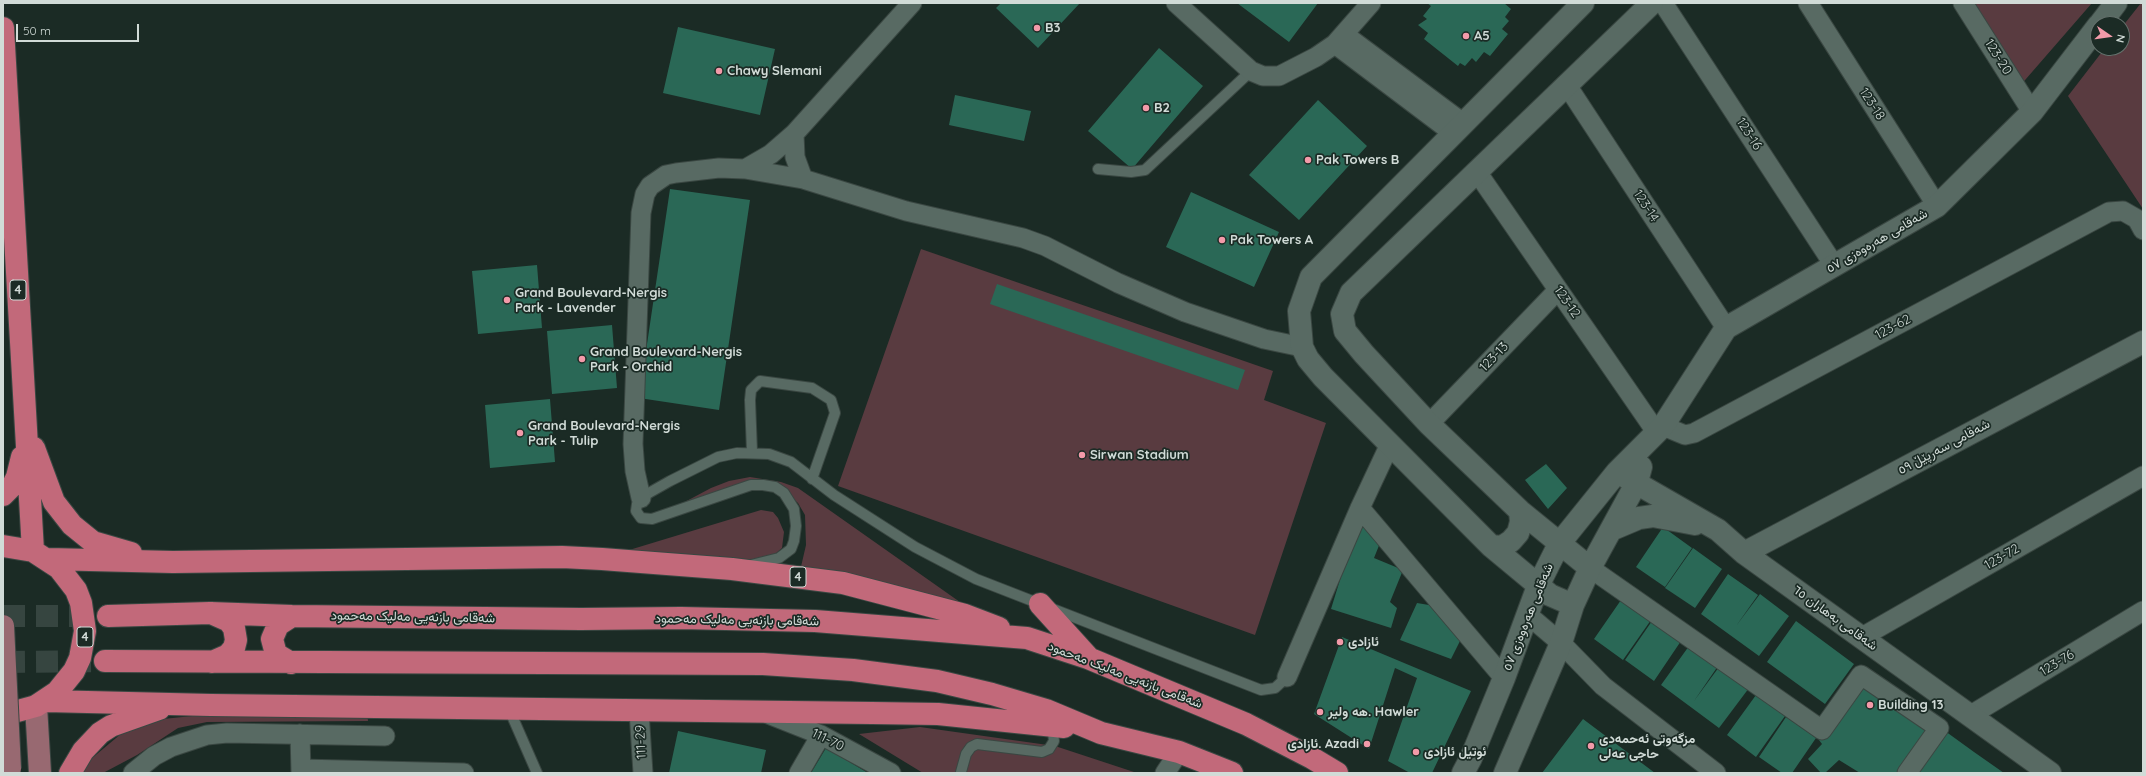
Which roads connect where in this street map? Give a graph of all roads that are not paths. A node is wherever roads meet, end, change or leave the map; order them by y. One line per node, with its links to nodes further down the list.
1 (912, 3): 18 (street)
2 (1176, 3): 14 (street)
3 (1371, 3): 13 (street)
4 (1583, 3): 17 (street)
5 (1652, 3): 15 (street)
6 (1663, 3): 25 (street, 123-16)
7 (1808, 3): 23 (street, 123-18)
8 (1964, 3): 16 (street, 123-20)
9 (2116, 3): 10 (street)
10 (2106, 16)
11 (3, 28): 30 (highway, 4)
12 (2090, 36): 16 (street, شەقامی هەرەوەزی ٥٧)
13 (1340, 40): 14 (street); 17 (street)
14 (1251, 71): 20 (lane)
15 (1566, 84): 21 (street); 27 (street, 123-14)
16 (2032, 112): 23 (street, شەقامی هەرەوەزی ٥٧)
17 (1458, 128): 29 (street)
18 (794, 134): 19 (street); 22 (street)
19 (745, 169): 22 (street); 40 (street)
20 (1098, 169)
21 (1477, 172): 26 (street, 123-12); 31 (street)
22 (802, 179): 29 (street)
23 (1937, 206): 25 (street, شەقامی هەرەوەزی ٥٧)
24 (2143, 230): 32 (street, 123-62)
25 (1834, 265): 27 (street, شەقامی هەرەوەزی ٥٧)
26 (1558, 290): 31 (street, 123-13); 32 (street, 123-12)
27 (1726, 328): 32 (street, شەقامی هەرەوەزی ٥٧)
28 (2143, 342): 48 (street, شەقامی سەرپێڵ ٥٩)
29 (1302, 347): 33 (street)
30 (26, 424): 39 (highway); 49 (highway, 4); 50 (highway)
31 (1429, 424): 42 (street)
32 (1656, 433): 35 (street, شەقامی هەرەوەزی ٥٧); 38 (street, شەقامی هەرەوەزی ٥٧)
33 (1390, 444): 41 (street); 47 (street)
34 (752, 452): 37 (lane); 37 (lane); 40 (lane)
35 (1617, 472): 38 (street, شەقامی بەهاران ٦٥); 45 (street, شەقامی هەرەوەزی ٥٧)
36 (2143, 476): 62 (street, 123-72)
37 (812, 479): 54 (lane)
38 (1637, 482): 43 (street, شەقامی هەرەوەزی ٥٧); 44 (street, شەقامی بەهاران ٦٥)
39 (3, 495)
40 (641, 498): 52 (lane)
41 (1360, 508): 69 (street); 70 (street)
42 (1520, 511): 45 (street); 47 (street)
43 (1613, 529): 44 (street); 51 (street, شەقامی هەرەوەزی ٥٧)
44 (1718, 530): 48 (street, شەقامی بەهاران ٦٥)
45 (1559, 544): 51 (street); 53 (street, شەقامی هەرەوەزی ٥٧)
46 (3, 546): 49 (highway)
47 (1491, 546): 53 (street)
48 (1744, 553): 62 (street, شەقامی بەهاران ٦٥)
49 (40, 555): 50 (highway); 71 (highway, 4)
50 (173, 562): 52 (highway, 4)
51 (1590, 568): 55 (street, شەقامی هەرەوەزی ٥٧); 103 (street)
52 (732, 569): 63 (highway, 4)
53 (1538, 586): 55 (street); 58 (street, شەقامی هەرەوەزی ٥٧)
54 (1040, 604): 65 (highway); 69 (lane)
55 (1573, 605): 64 (street, شەقامی هەرەوەزی ٥٧)
56 (2143, 611): 77 (street, 123-76)
57 (210, 613): 59 (highway, شەقامی بازنەیی مەلیک مەحمود); 60 (highway, شەقامی بازنەیی مەلیک مەحمود); 67 (highway)
58 (1528, 615): 64 (street); 70 (street, شەقامی هەرەوەزی ٥٧)
59 (108, 616)
60 (292, 616): 63 (highway, شەقامی بازنەیی مەلیک مەحمود); 68 (highway)
61 (3, 626): 84 (main road, bridge)
62 (1862, 637): 77 (street, شەقامی بەهاران ٦٥)
63 (1027, 638): 65 (highway, شەقامی بازنەیی مەلیک مەحمود)
64 (1561, 643): 101 (street, شەقامی هەرەوەزی ٥٧); 102 (street)
65 (1088, 658): 99 (highway, شەقامی بازنەیی مەلیک مەحمود)
66 (105, 661): 67 (highway)
67 (212, 662): 68 (highway)
68 (291, 663): 79 (highway)
69 (1287, 677)
70 (1504, 678): 100 (street, شەقامی هەرەوەزی ٥٧)
71 (41, 703): 72 (highway); 76 (highway, 4); 88 (main road)
72 (172, 704): 73 (highway); 89 (highway)
73 (509, 709): 74 (highway); 93 (lane)
74 (639, 711): 75 (highway); 94 (street, 111-29)
75 (763, 712): 78 (highway); 81 (street, 111-70)
76 (3, 713)
77 (1972, 715): 104 (street, شەقامی بەهاران ٦٥)
78 (1052, 725): 79 (highway); 86 (lane)
79 (1101, 733): 83 (highway)
80 (300, 734): 82 (street); 85 (street); 90 (street)
81 (821, 735): 95 (street); 96 (street, 111-70)
82 (385, 736)
83 (1179, 752): 97 (street); 98 (highway)
84 (8, 767): 87 (main road)
85 (301, 771): 91 (street)
86 (961, 772)
87 (33, 773)
88 (40, 773)
89 (70, 773)
90 (133, 773)
91 (420, 773): 92 (street)
92 (464, 773)
93 (537, 773)
94 (643, 773)
95 (799, 773)
96 (891, 773)
97 (1165, 773)
98 (1232, 773)
99 (1337, 773)
100 (1463, 773)
101 (1505, 773)
102 (1716, 773)
103 (1907, 773)
104 (2050, 773)

